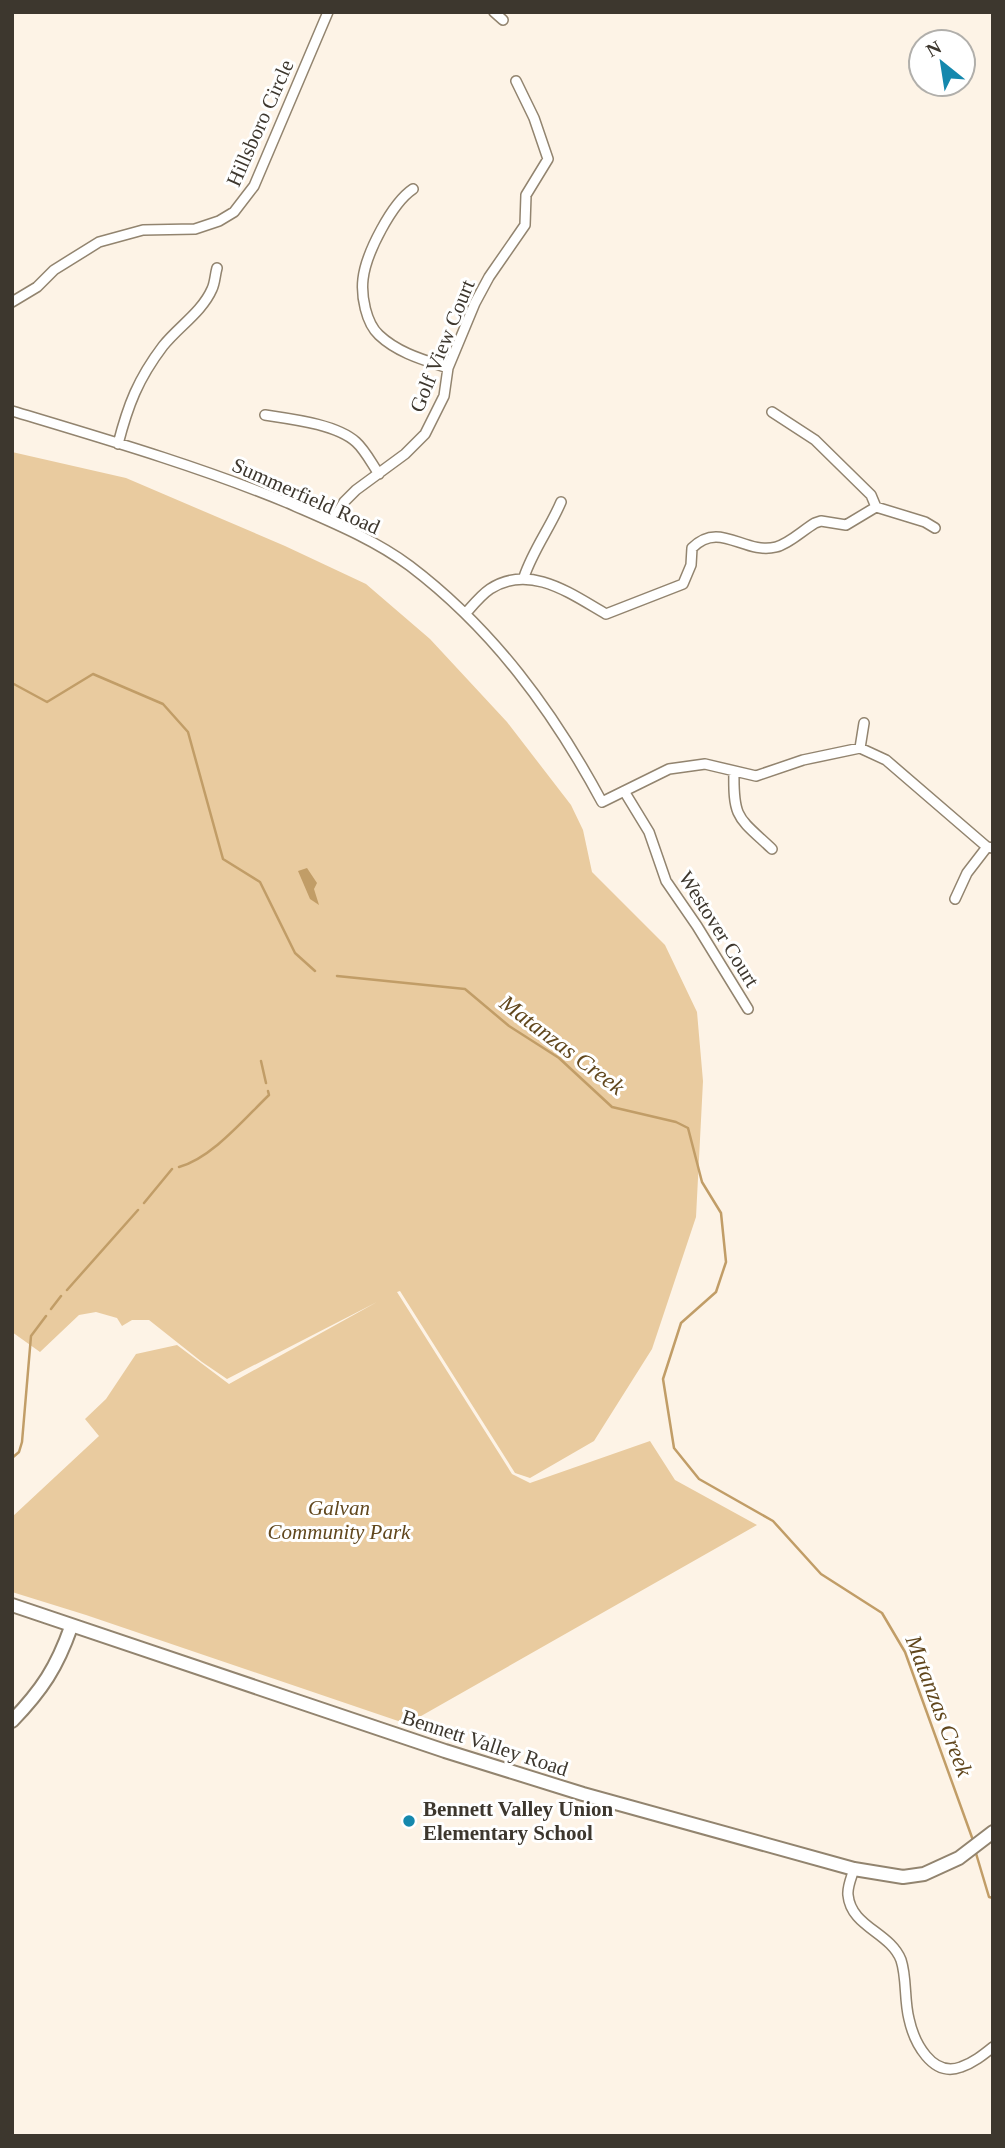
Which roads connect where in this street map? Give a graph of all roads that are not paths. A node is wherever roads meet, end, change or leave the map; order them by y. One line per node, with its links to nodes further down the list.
1 (328, 12): 7 (street, Hillsboro Circle)
2 (494, 12): 3 (street)
3 (503, 20)
4 (516, 81): 8 (street, Golf View Court)
5 (412, 189): 8 (street)
6 (217, 268): 12 (street)
7 (12, 302)
8 (448, 368): 13 (street, Golf View Court)
9 (12, 411): 12 (street, Summerfield Road)
10 (772, 412): 15 (street)
11 (265, 415): 13 (street)
12 (118, 444): 16 (street, Summerfield Road)
13 (379, 474): 16 (street, Golf View Court)
14 (561, 502): 18 (street)
15 (876, 507): 17 (street); 18 (street)
16 (331, 522): 19 (street, Summerfield Road)
17 (935, 528)
18 (524, 577): 19 (street)
19 (466, 613): 23 (street, Summerfield Road)
20 (864, 723): 21 (street)
21 (860, 747): 22 (street); 24 (street)
22 (734, 771): 23 (street); 25 (street)
23 (624, 791): 27 (street, Westover Court)
24 (990, 848): 26 (street)
25 (772, 849)
26 (955, 899)
27 (748, 1009)
28 (12, 1605): 29 (street, Bennett Valley Road)
29 (71, 1627): 30 (street); 32 (street, Bennett Valley Road)
30 (12, 1721)
31 (993, 1832): 32 (street, Bennett Valley Road)
32 (853, 1869): 33 (street)
33 (993, 2048)

